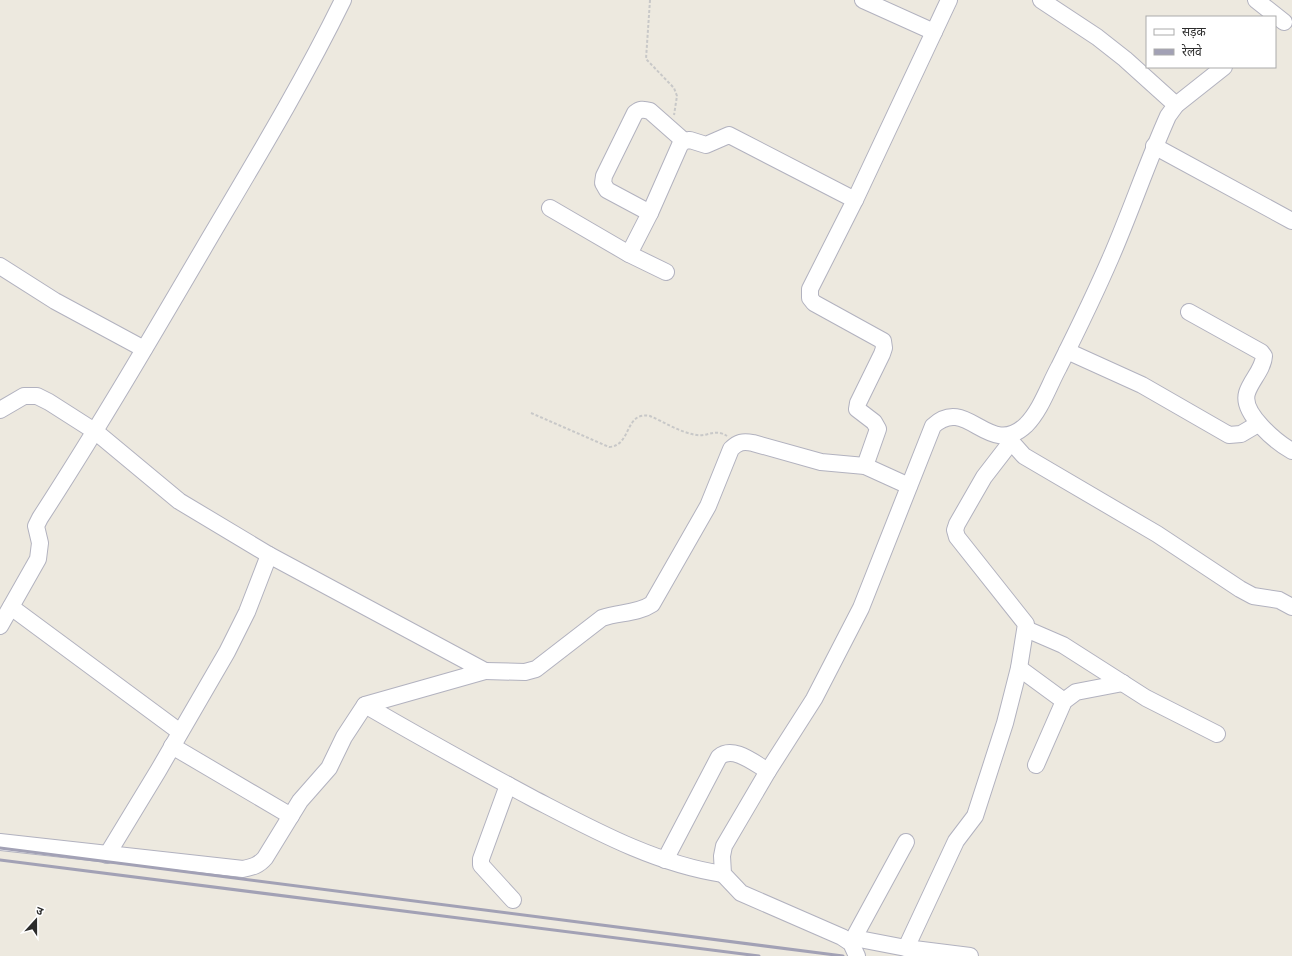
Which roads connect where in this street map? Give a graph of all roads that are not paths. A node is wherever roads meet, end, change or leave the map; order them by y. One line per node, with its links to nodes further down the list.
1 (343, 0): 20 (street)
2 (863, 0): 7 (street)
3 (949, 0): 7 (street)
4 (1041, 0): 9 (street)
5 (1256, 0): 6 (street)
6 (1284, 22)
7 (934, 32): 12 (street)
8 (1223, 68): 9 (street)
9 (1176, 105): 11 (street)
10 (684, 141): 12 (street); 14 (street); 14 (street)
11 (1154, 146): 15 (street); 21 (street)
12 (855, 200): 27 (street)
13 (550, 208): 16 (street)
14 (650, 214): 16 (street)
15 (1292, 221)
16 (629, 254): 18 (street)
17 (0, 266): 20 (street)
18 (666, 272)
19 (1189, 312): 23 (street)
20 (144, 349): 24 (street)
21 (1067, 351): 23 (street); 25 (street)
22 (0, 410): 24 (street)
23 (1258, 424): 26 (street)
24 (96, 432): 29 (street); 30 (street)
25 (1009, 439): 28 (street); 31 (street); 33 (street)
26 (1292, 451)
27 (865, 466): 28 (street); 35 (street)
28 (909, 486): 42 (street)
29 (269, 555): 35 (street); 40 (street)
30 (11, 607): 32 (street); 40 (street)
31 (1292, 607)
32 (0, 626)
33 (1026, 629): 34 (street); 36 (street)
34 (1019, 668): 37 (street); 52 (street)
35 (485, 671): 38 (street)
36 (1123, 683): 37 (street); 39 (street)
37 (1064, 701): 41 (street)
38 (365, 705): 43 (street); 44 (street)
39 (1217, 734)
40 (176, 739): 44 (street); 47 (street)
41 (1036, 765)
42 (768, 771): 48 (street); 49 (street)
43 (508, 785): 48 (street); 50 (street)
44 (291, 816): 47 (street)
45 (0, 842): 47 (street)
46 (906, 842): 51 (street)
47 (107, 855)
48 (665, 860): 49 (street)
49 (723, 874): 51 (street)
50 (513, 900)
51 (854, 945): 52 (street)
52 (906, 948): 53 (street)
53 (970, 956)

